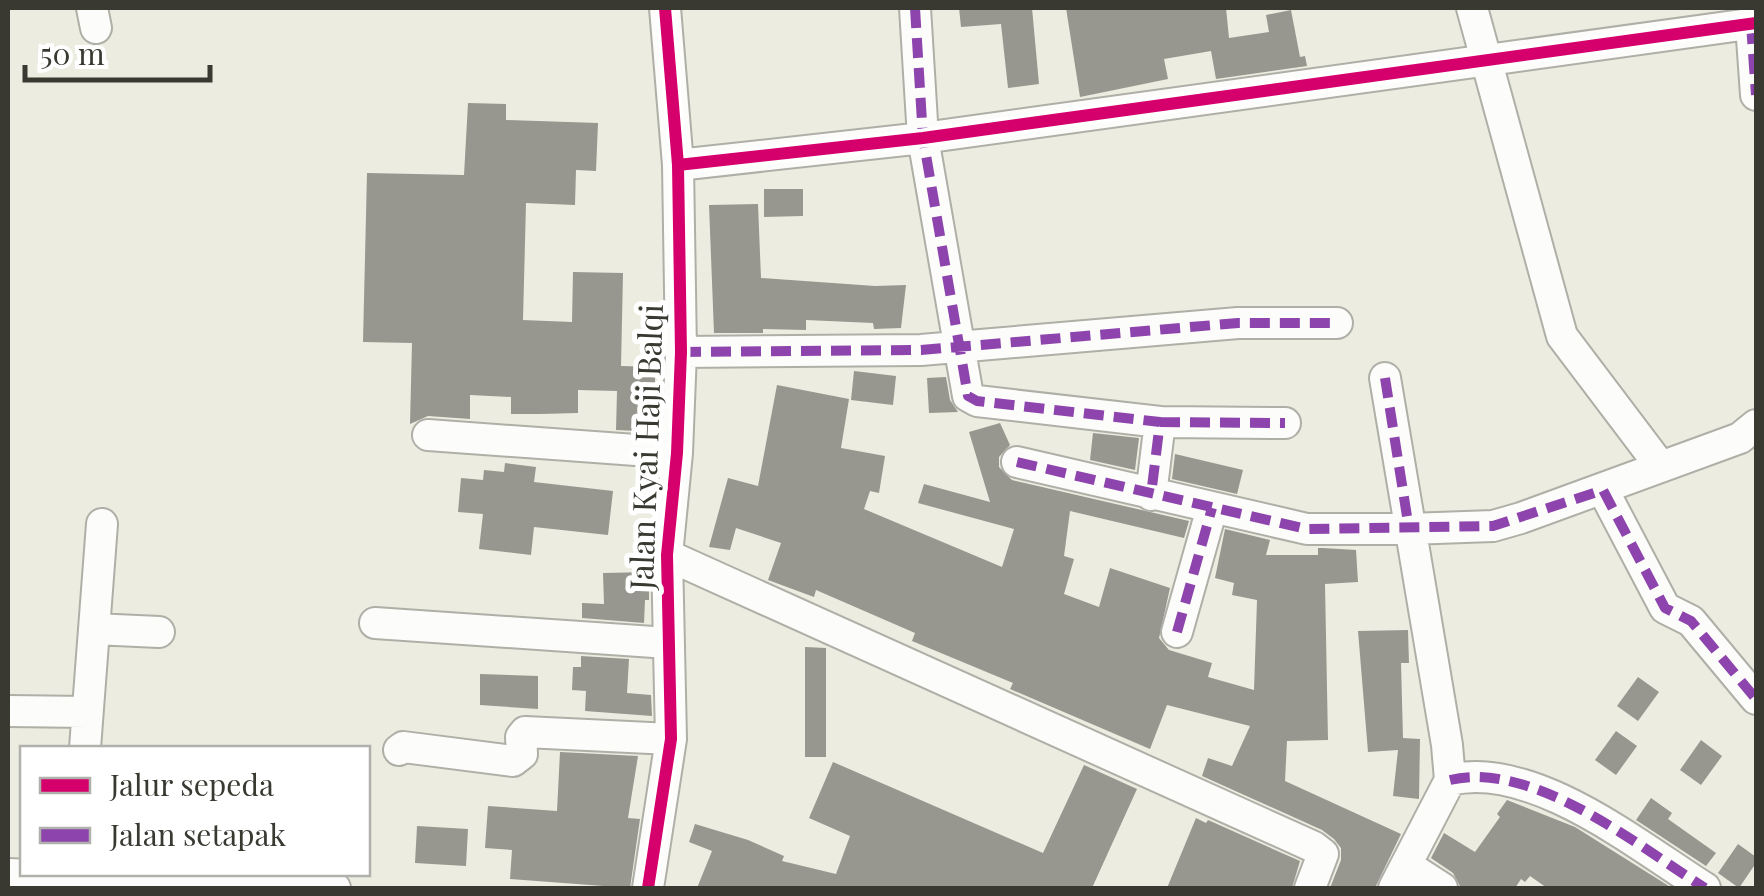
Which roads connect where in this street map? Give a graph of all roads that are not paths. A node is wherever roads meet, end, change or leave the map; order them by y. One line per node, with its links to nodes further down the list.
1 (665, 8): 9 (street, Jalan Kyai Haji Balqi)
2 (915, 8): 8 (street)
3 (1472, 8): 6 (street)
4 (1716, 17): 5 (street); 6 (street)
5 (1754, 23): 7 (street)
6 (1488, 61): 8 (street); 20 (street)
7 (1756, 95)
8 (923, 138): 9 (street); 11 (street)
9 (678, 164): 12 (street, Jalan Kyai Haji Balqi)
10 (1337, 323): 11 (street)
11 (960, 346): 12 (street); 14 (street)
12 (681, 352): 18 (street, Jalan Kyai Haji Balqi)
13 (1386, 378): 25 (street)
14 (1160, 422): 15 (street); 22 (street)
15 (1285, 423)
16 (428, 435): 18 (street)
17 (1751, 440): 20 (street)
18 (677, 453): 26 (street, Jalan Kyai Haji Balqi)
19 (1017, 462): 22 (street)
20 (1661, 466): 21 (street)
21 (1604, 490): 25 (street); 32 (street)
22 (1151, 495): 23 (street)
23 (1212, 508): 25 (street); 30 (street)
24 (102, 524): 28 (street)
25 (1409, 529): 38 (street)
26 (667, 556): 31 (street, Jalan Kyai Haji Balqi); 44 (street)
27 (375, 623): 31 (street)
28 (94, 630): 29 (street); 34 (street)
29 (159, 632)
30 (1177, 632)
31 (668, 643): 35 (street, Jalan Kyai Haji Balqi)
32 (1756, 699)
33 (8, 711): 34 (street)
34 (87, 712): 36 (street)
35 (671, 739): 37 (street); 43 (street, Jalan Kyai Haji Balqi)
36 (85, 746)
37 (399, 750)
38 (1450, 780): 40 (street); 46 (street)
39 (77, 876): 41 (street)
40 (1401, 877): 45 (street)
41 (124, 884): 42 (street)
42 (335, 888)
43 (648, 888)
44 (1310, 888)
45 (1442, 888)
46 (1705, 888)

